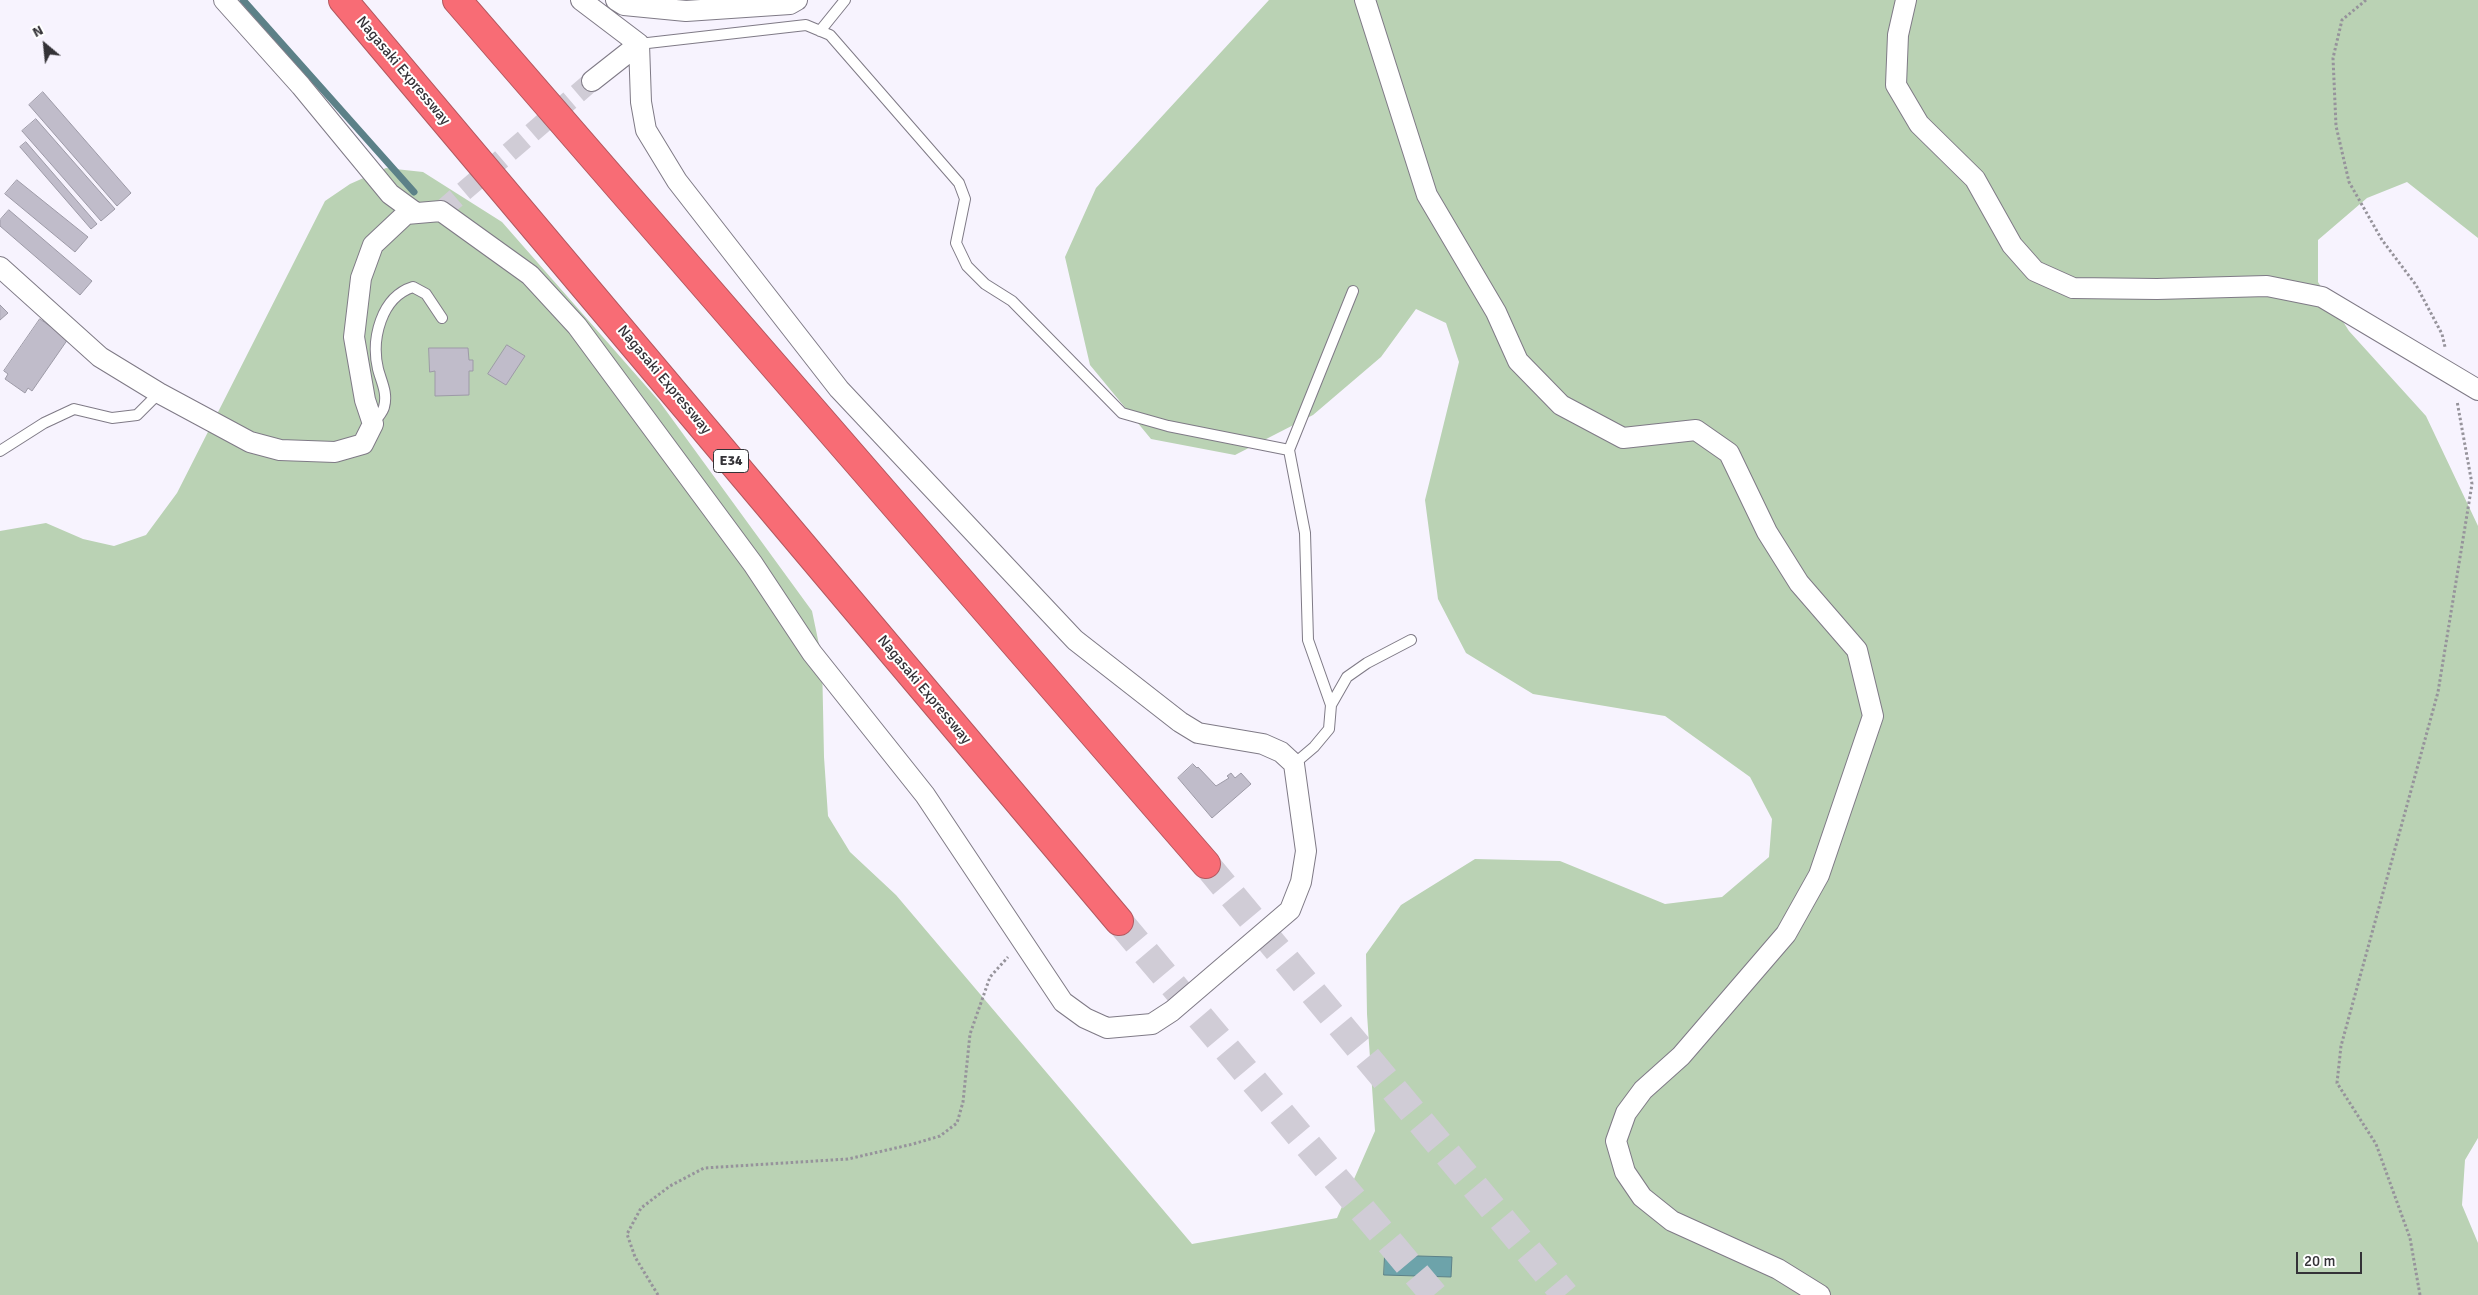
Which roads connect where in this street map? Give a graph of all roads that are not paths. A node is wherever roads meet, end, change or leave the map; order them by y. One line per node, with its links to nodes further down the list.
1 (224, 0): 13 (street)
2 (343, 0): 26 (highway, Nagasaki Expressway / E34)
3 (457, 0): 25 (highway)
4 (581, 0): 11 (street)
5 (616, 0): 6 (street)
6 (797, 0)
7 (845, 0): 10 (lane)
8 (1365, 0): 27 (street)
9 (1906, 0): 17 (street)
10 (820, 31): 11 (lane); 20 (lane)
11 (639, 44): 12 (street); 24 (street)
12 (592, 81)
13 (416, 213): 19 (street); 24 (street)
14 (0, 267): 18 (street)
15 (1352, 291): 20 (lane)
16 (442, 318): 19 (lane)
17 (2478, 390)
18 (159, 393): 19 (street); 21 (lane)
19 (373, 424)
20 (1289, 450): 23 (lane)
21 (0, 451)
22 (1411, 640): 23 (lane)
23 (1331, 705): 24 (lane)
24 (1294, 764)
25 (1206, 864)
26 (1119, 922)
27 (1820, 1295)

